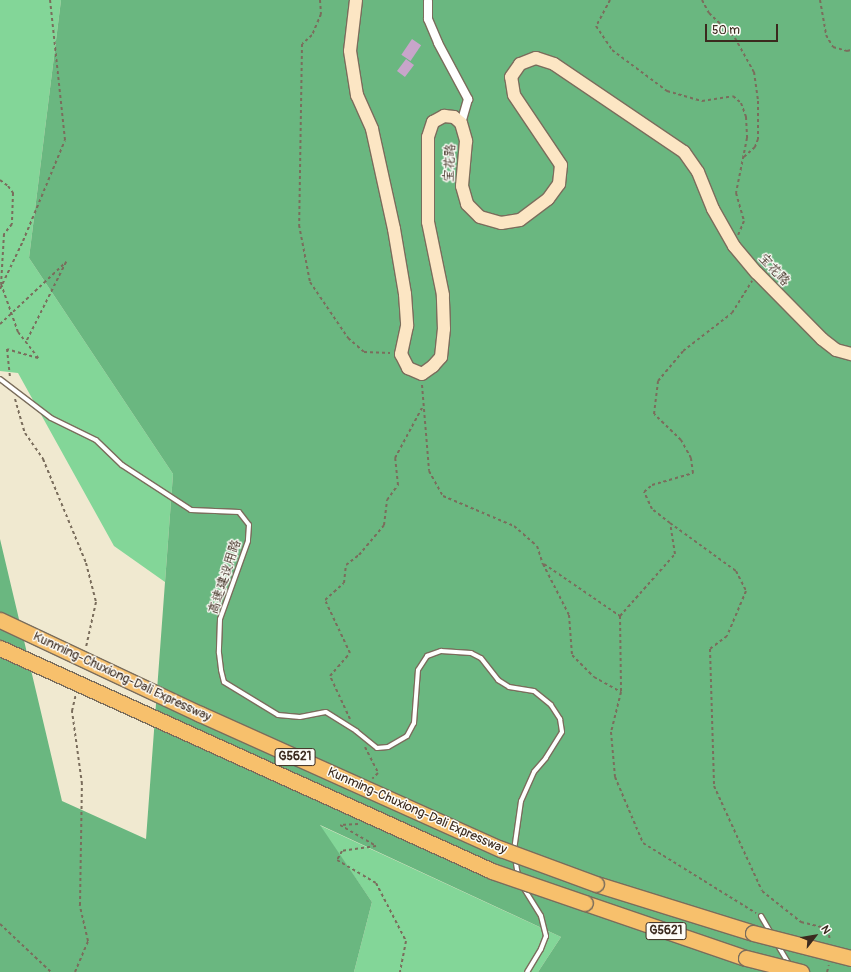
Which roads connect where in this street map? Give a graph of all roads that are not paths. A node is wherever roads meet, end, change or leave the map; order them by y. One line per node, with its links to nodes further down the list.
1 (356, 0): 3 (main road, 宝花路)
2 (428, 1): 3 (street)
3 (462, 123): 4 (main road, 宝花路)
4 (851, 354)
5 (0, 379): 10 (lane, 高速建设用路)
6 (0, 620): 9 (highway, Kunming-Chuxiong-Dali Expressway / G5621, bridge)
7 (0, 648): 12 (highway, Kunming-Chuxiong-Dali Expressway / G5621, bridge)
8 (761, 916): 11 (lane)
9 (851, 958)
10 (527, 972)
11 (794, 972)
12 (801, 972)

